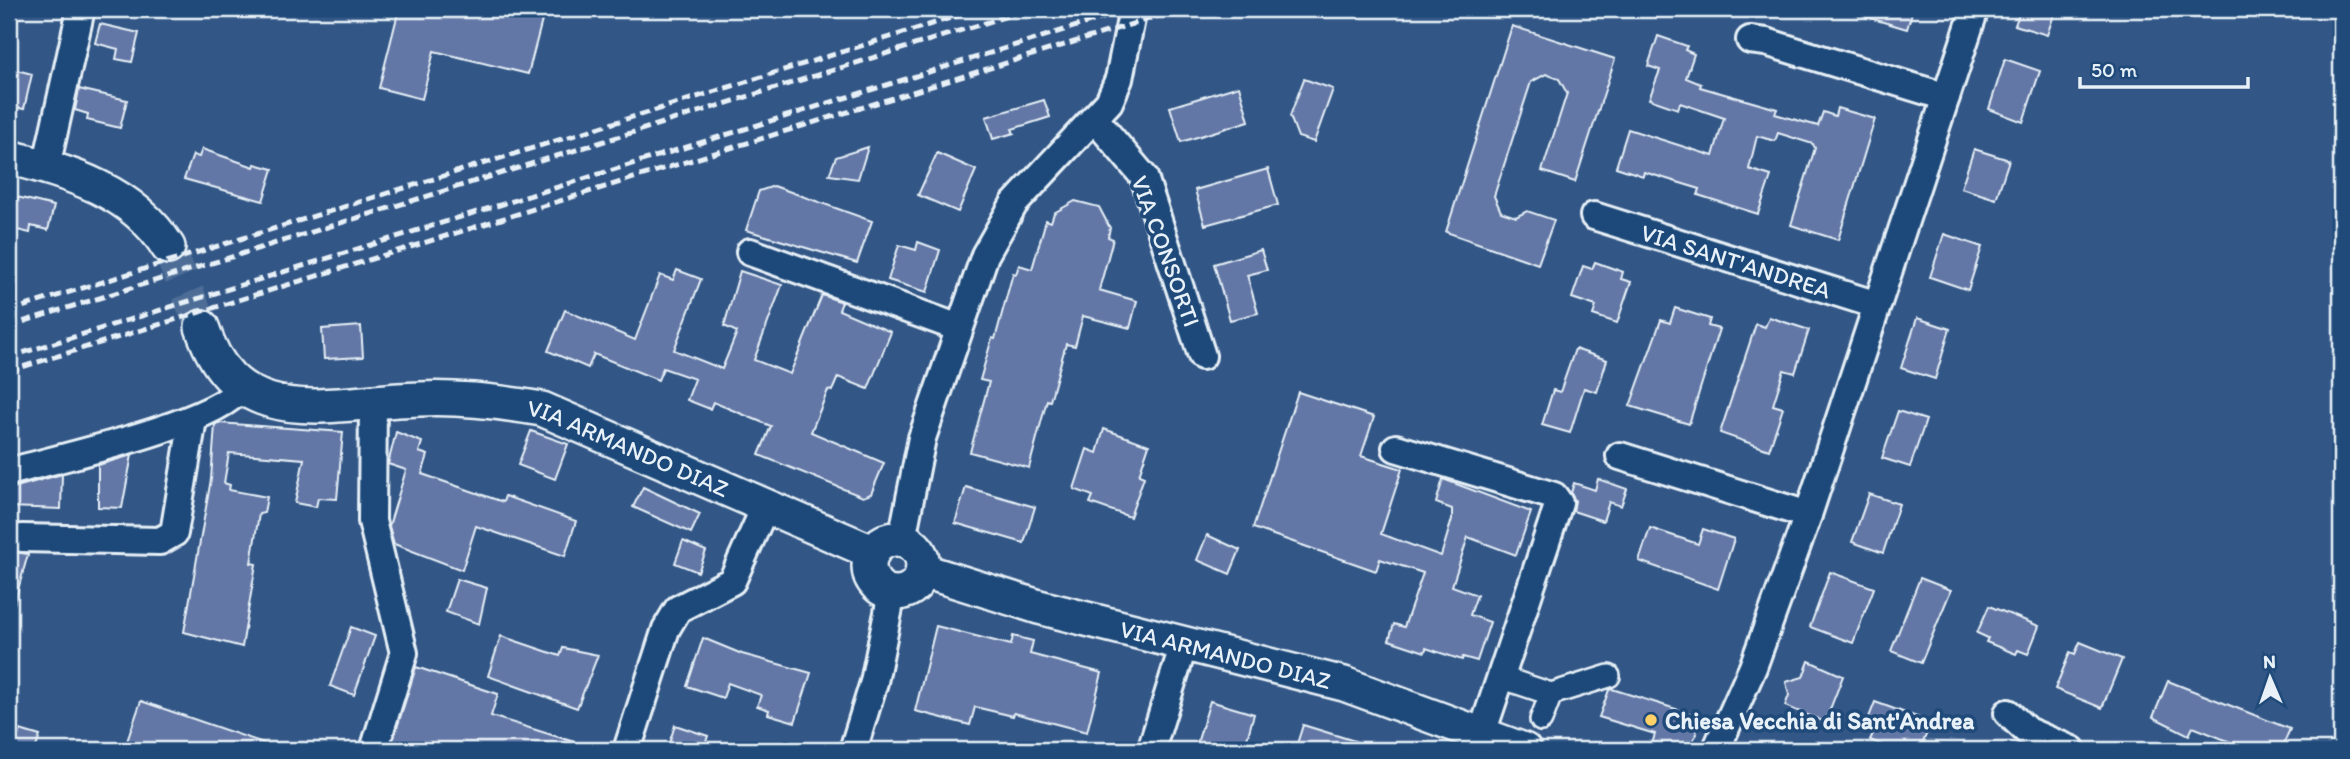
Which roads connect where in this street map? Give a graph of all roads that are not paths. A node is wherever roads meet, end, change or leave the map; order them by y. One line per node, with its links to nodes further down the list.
1 (81, 9): 8 (street)
2 (1133, 9): 6 (street)
3 (1975, 9): 5 (street)
4 (1750, 40): 5 (street)
5 (1946, 97): 12 (street)
6 (1094, 118): 14 (street); 15 (street, VIA CONSORTI)
7 (9, 157): 8 (street)
8 (46, 167): 10 (street)
9 (1594, 216): 12 (street, VIA SANT'ANDREA)
10 (168, 247)
11 (750, 252): 14 (street)
12 (1877, 305): 23 (street)
13 (202, 327): 16 (street, VIA ARMANDO DIAZ)
14 (958, 328): 25 (street)
15 (1202, 356)
16 (240, 388): 17 (street, VIA ARMANDO DIAZ); 18 (street)
17 (373, 401): 22 (street, VIA ARMANDO DIAZ); 35 (street)
18 (192, 419): 21 (street); 24 (street)
19 (1396, 449): 34 (street)
20 (1619, 456): 23 (street)
21 (9, 472)
22 (766, 505): 25 (street, VIA ARMANDO DIAZ); 36 (street)
23 (1808, 514): 40 (street)
24 (22, 538)
25 (887, 546): 26 (street, VIA ARMANDO DIAZ); 27 (street)
26 (924, 570): 27 (street); 28 (street, VIA ARMANDO DIAZ)
27 (892, 593): 37 (street)
28 (1184, 644): 34 (street, VIA ARMANDO DIAZ); 38 (street)
29 (1609, 676): 31 (street)
30 (1512, 681): 31 (street)
31 (1551, 694): 33 (street)
32 (2008, 713): 41 (street)
33 (1541, 720)
34 (1482, 733): 39 (street, VIA ARMANDO DIAZ)
35 (374, 750)
36 (627, 750)
37 (853, 750)
38 (1151, 750)
39 (1524, 750)
40 (1716, 750)
41 (2072, 750)

